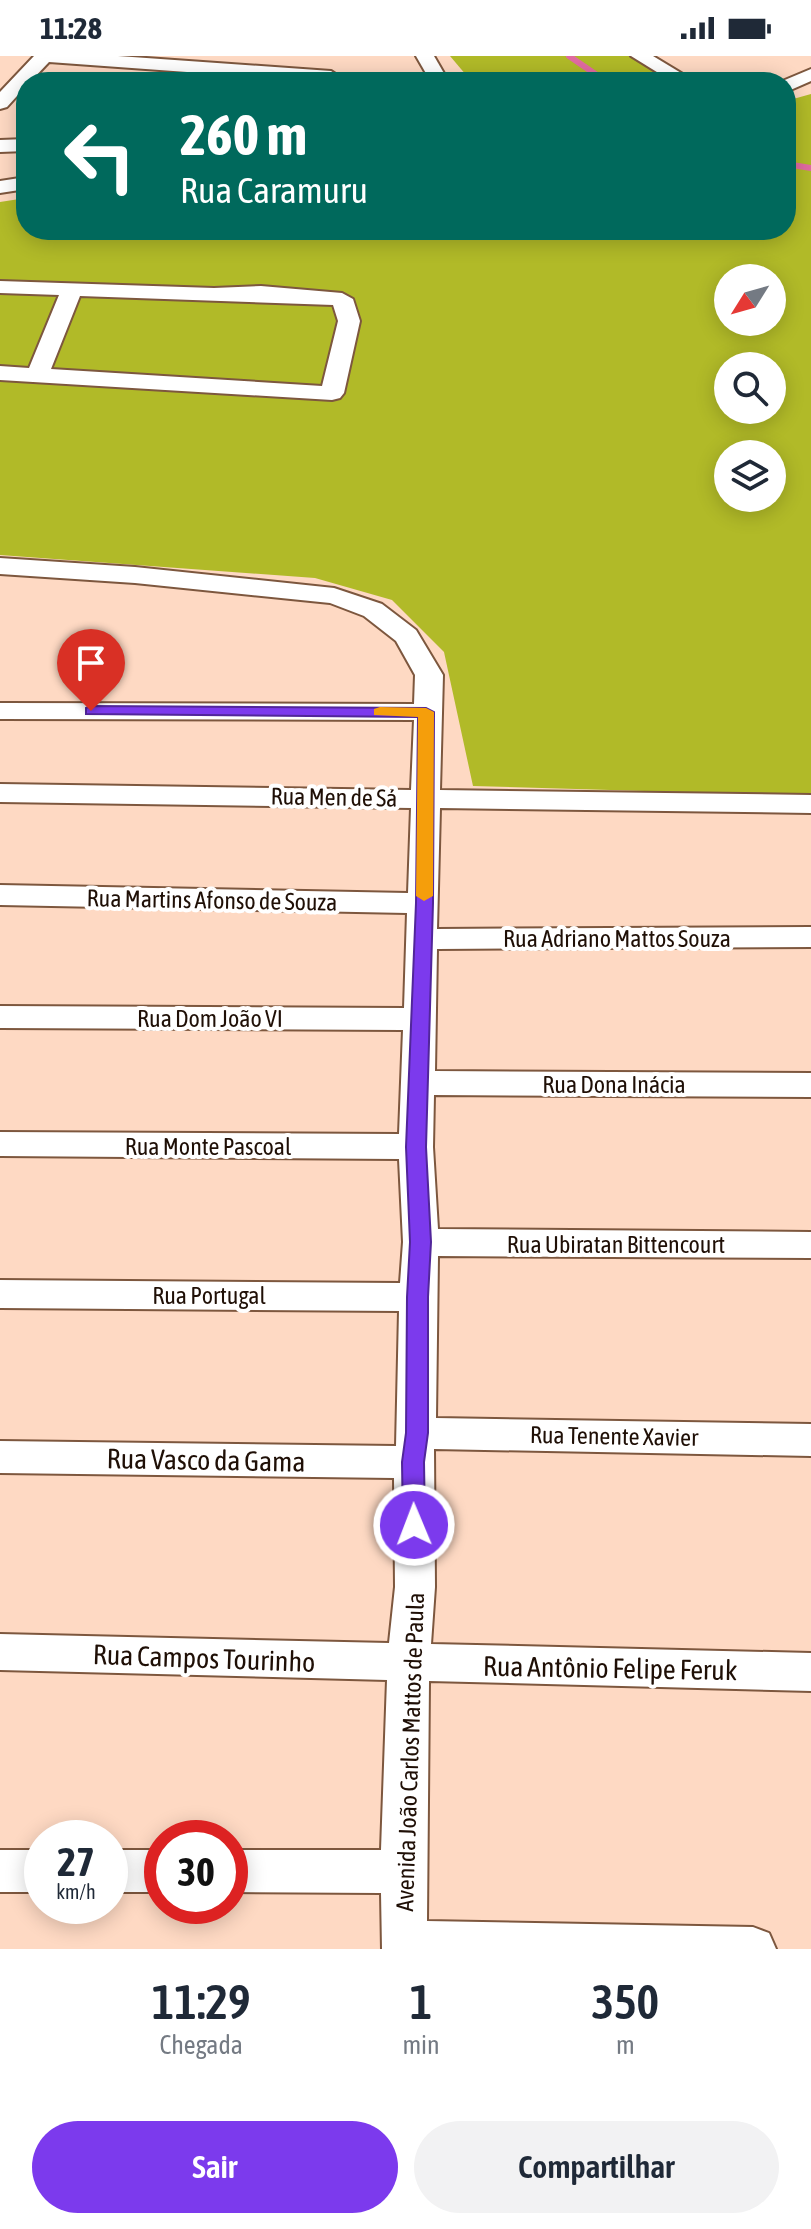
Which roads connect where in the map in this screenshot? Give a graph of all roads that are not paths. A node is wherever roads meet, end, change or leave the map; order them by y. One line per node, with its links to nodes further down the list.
1 (44, 56): 3 (street); 5 (street)
2 (640, 56): 7 (street)
3 (130, 59): 4 (street)
4 (217, 69): 6 (street)
5 (30, 72)
6 (251, 72)
7 (669, 72)
8 (16, 88): 9 (street)
9 (0, 106)
10 (325, 284): 13 (street)
11 (0, 287): 12 (street)
12 (72, 290): 13 (street); 15 (street)
13 (239, 293): 15 (street)
14 (0, 374): 15 (street)
15 (38, 374)
16 (0, 566): 18 (street, Avenida João Carlos Mattos de Paula)
17 (0, 711): 18 (street)
18 (426, 712): 20 (street, Avenida João Carlos Mattos de Paula)
19 (0, 793): 20 (street, Rua Men de Sá)
20 (425, 798): 21 (street, Rua Men de Sá); 23 (street, Avenida João Carlos Mattos de Paula)
21 (811, 804)
22 (0, 895): 23 (street, Rua Martins Afonso de Souza)
23 (424, 903): 25 (street, Avenida João Carlos Mattos de Paula)
24 (811, 937): 25 (street, Rua Adriano Mattos Souza)
25 (423, 939): 27 (street, Avenida João Carlos Mattos de Paula)
26 (0, 1017): 27 (street, Rua Dom João VI)
27 (419, 1019): 28 (street, Avenida João Carlos Mattos de Paula)
28 (418, 1083): 29 (street, Rua Dona Inácia); 31 (street, Avenida João Carlos Mattos de Paula)
29 (811, 1085)
30 (0, 1144): 31 (street, Rua Monte Pascoal)
31 (416, 1147): 32 (street, Avenida João Carlos Mattos de Paula)
32 (421, 1242): 33 (street, Rua Ubiratan Bittencourt); 35 (street, Avenida João Carlos Mattos de Paula)
33 (811, 1245)
34 (0, 1294): 35 (street, Rua Portugal)
35 (417, 1297): 37 (street, Avenida João Carlos Mattos de Paula)
36 (811, 1440): 37 (street, Rua Tenente Xavier)
37 (415, 1448): 38 (street, Rua Vasco da Gama); 40 (street, Avenida João Carlos Mattos de Paula)
38 (0, 1457)
39 (0, 1652): 40 (street, Rua Campos Tourinho)
40 (408, 1664): 41 (street, Rua Antônio Felipe Feruk); 45 (street, Avenida João Carlos Mattos de Paula)
41 (811, 1672)
42 (0, 1871): 43 (street)
43 (24, 1871)
44 (248, 1871): 45 (street)
45 (403, 1872): 46 (street, Avenida João Carlos Mattos de Paula)
46 (405, 1946): 47 (street)
47 (753, 1949)

